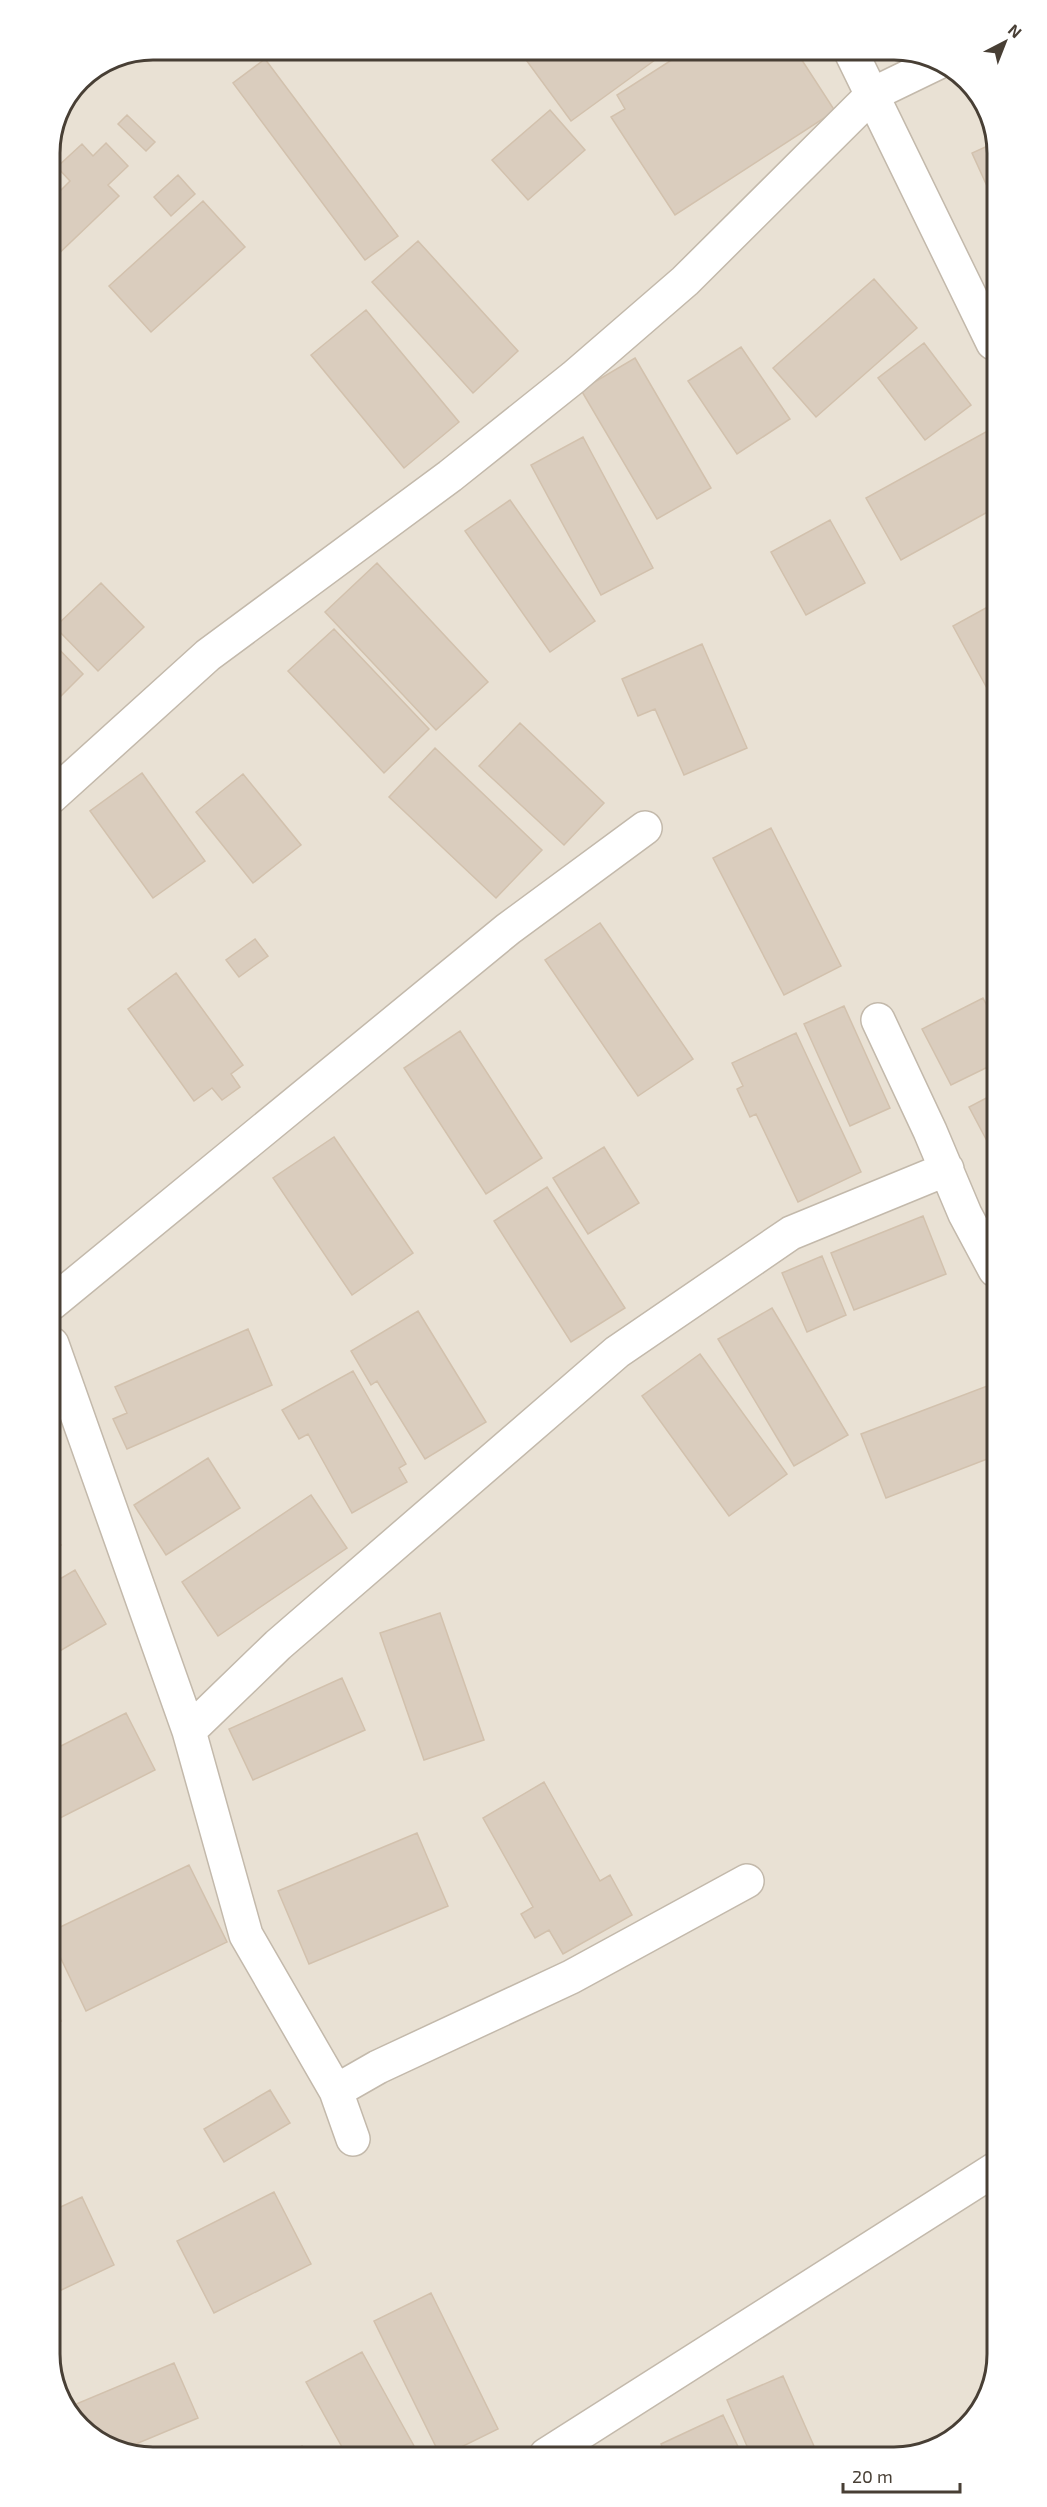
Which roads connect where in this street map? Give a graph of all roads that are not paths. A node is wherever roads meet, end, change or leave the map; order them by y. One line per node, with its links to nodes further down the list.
1 (855, 60): 3 (street)
2 (929, 67): 3 (street)
3 (873, 94): 4 (street); 5 (street)
4 (987, 331)
5 (60, 789)
6 (645, 828): 10 (street)
7 (878, 1020): 8 (street)
8 (947, 1169): 9 (street); 12 (street)
9 (987, 1255)
10 (60, 1297)
11 (60, 1367): 12 (street)
12 (189, 1731): 14 (street)
13 (747, 1881): 14 (street)
14 (336, 2091): 15 (street)
15 (353, 2139)
16 (987, 2174): 17 (street)
17 (559, 2447)

